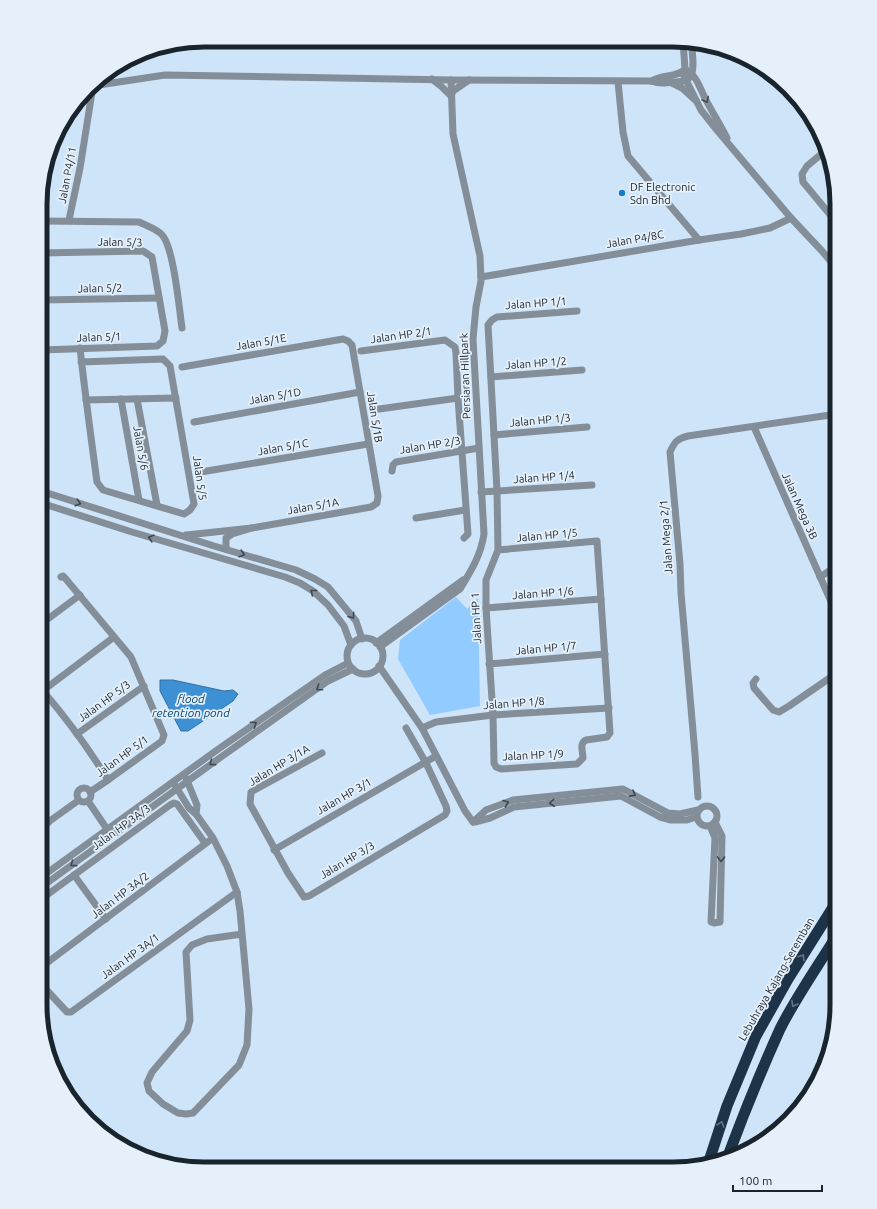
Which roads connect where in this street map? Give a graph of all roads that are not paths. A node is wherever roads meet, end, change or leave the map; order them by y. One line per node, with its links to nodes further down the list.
1 (683, 47): 3 (street)
2 (692, 48): 4 (street)
3 (684, 71): 4 (street); 8 (street); 9 (street)
4 (692, 74): 8 (street); 16 (street, one-way to 16)
5 (431, 79): 6 (street); 12 (street); 14 (street)
6 (450, 80): 7 (street); 14 (street, Persiaran Hillpark)
7 (469, 80): 10 (street); 14 (street)
8 (687, 80): 11 (street); 15 (street)
9 (652, 81): 10 (street); 11 (street)
10 (618, 82): 22 (street)
11 (672, 83): 15 (street)
12 (102, 85)
13 (91, 95): 21 (street, Jalan P4/11)
14 (450, 96): 25 (street, Persiaran Hillpark)
15 (697, 101): 16 (street)
16 (734, 150): 19 (street)
17 (822, 153): 18 (street)
18 (830, 215)
19 (791, 218): 22 (street, Jalan P4/8C); 24 (street)
20 (47, 220): 21 (street, Jalan P4/11)
21 (69, 220): 30 (street, Jalan P4/11)
22 (699, 240): 25 (street, Jalan P4/8C)
23 (47, 253): 26 (street, Jalan 5/3)
24 (830, 261)
25 (481, 277): 53 (street, Persiaran Hillpark)
26 (159, 298): 27 (street, Jalan 5/2); 32 (street, Jalan 5/3)
27 (47, 300)
28 (577, 311): 29 (street, Jalan HP 1/1)
29 (497, 317): 39 (street, Jalan HP 1)
30 (182, 328)
31 (343, 339): 37 (street, Jalan 5/1E); 40 (street, Jalan 5/1B)
32 (157, 346): 33 (street, Jalan 5/1)
33 (80, 348): 34 (street, Jalan 5/1); 36 (street, Jalan 5/5)
34 (47, 350)
35 (361, 351): 42 (street, Jalan HP 2/1)
36 (81, 362): 41 (street, Jalan 5/5); 45 (street, Jalan 5/5)
37 (182, 367)
38 (582, 370): 39 (street, Jalan HP 1/2)
39 (491, 377): 51 (street, Jalan HP 1)
40 (360, 392): 48 (street, Jalan 5/1D); 52 (street, Jalan 5/1B)
41 (176, 398): 44 (street); 64 (street, Jalan 5/5)
42 (458, 398): 46 (street); 54 (street)
43 (121, 399): 44 (street); 45 (street); 62 (street, Jalan 5/6)
44 (137, 399): 64 (street)
45 (86, 400): 62 (street, Jalan 5/5)
46 (372, 410)
47 (830, 415): 50 (street, Jalan Mega 2/1)
48 (194, 422)
49 (587, 427): 51 (street, Jalan HP 1/3)
50 (754, 427): 79 (street, Jalan Mega 3B); 113 (street, Jalan Mega 2/1)
51 (494, 435): 58 (street, Jalan HP 1)
52 (368, 444): 56 (street, Jalan 5/1C); 63 (street, Jalan 5/1B)
53 (478, 448): 54 (street, Jalan HP 2/3); 59 (street, Persiaran Hillpark)
54 (461, 452): 55 (street, Jalan HP 2/3); 67 (street)
55 (392, 471)
56 (201, 472)
57 (592, 485): 58 (street, Jalan HP 1/4)
58 (497, 491): 59 (street); 76 (street, Jalan HP 1)
59 (481, 492): 88 (street, Persiaran Hillpark)
60 (47, 493): 61 (street)
61 (52, 495): 66 (street); 70 (street, one-way to 70)
62 (139, 500): 64 (street, Jalan 5/5)
63 (377, 503): 69 (street, Jalan 5/1A)
64 (157, 505)
65 (47, 506): 66 (street)
66 (52, 508): 73 (street, one-way to 66)
67 (465, 510): 68 (street); 72 (street)
68 (416, 518)
69 (252, 528): 71 (street); 75 (street)
70 (166, 531): 71 (street); 73 (street)
71 (180, 535): 74 (street)
72 (464, 538)
73 (176, 545): 74 (street); 87 (street, one-way to 73)
74 (214, 546): 75 (street)
75 (226, 549): 86 (street, one-way to 86)
76 (498, 550): 81 (street, Jalan HP 1/5); 83 (street, Jalan HP 1)
77 (830, 571): 79 (street)
78 (61, 577): 80 (street)
79 (820, 577): 82 (street, Jalan Mega 3B)
80 (80, 595): 84 (street); 85 (street)
81 (601, 599): 83 (street, Jalan HP 1/6); 89 (street)
82 (830, 599)
83 (486, 608): 91 (street, Jalan HP 1)
84 (47, 620)
85 (114, 637): 96 (street); 97 (street)
86 (362, 639): 87 (street); 88 (street)
87 (351, 645): 90 (street)
88 (378, 645): 92 (street)
89 (605, 654): 91 (street, Jalan HP 1/7); 99 (street)
90 (348, 662): 93 (street); 108 (street, one-way to 90)
91 (489, 664): 100 (street, Jalan HP 1)
92 (379, 666): 93 (street); 102 (street)
93 (353, 669): 108 (street, one-way to 108)
94 (830, 678): 95 (street)
95 (756, 679)
96 (144, 686): 103 (street, Jalan HP 5/3); 109 (street, Jalan HP 5/1)
97 (47, 688)
98 (47, 697): 103 (street)
99 (609, 708): 100 (street, Jalan HP 1/8); 107 (street, Jalan HP 1/9)
100 (493, 715): 102 (street, Jalan HP 1/8); 107 (street, Jalan HP 1)
101 (406, 728): 106 (street)
102 (422, 728): 105 (street)
103 (77, 734): 109 (street)
104 (322, 753): 114 (street, Jalan HP 3/1A)
105 (436, 756): 106 (street, Jalan HP 3/1); 120 (street)
106 (426, 763): 126 (street, Jalan HP 3/1); 126 (street, Jalan HP 3/3)
107 (494, 763)
108 (186, 777): 110 (street); 118 (street)
109 (108, 780): 111 (street, Jalan HP 5/1)
110 (175, 785): 118 (street); 123 (street)
111 (90, 792): 115 (street); 116 (street)
112 (566, 794): 117 (street); 119 (street, one-way to 119); 120 (street, one-way to 112)
113 (698, 797)
114 (250, 799): 126 (street, Jalan HP 3/3)
115 (79, 800): 116 (street); 121 (street)
116 (88, 801): 123 (street)
117 (572, 801): 119 (street); 120 (street, one-way to 120)
118 (196, 814): 124 (street)
119 (697, 814): 122 (street); 122 (street)
120 (473, 822)
121 (48, 823)
122 (712, 824): 122 (street, one-way to 122)
123 (110, 832): 127 (street); 129 (street, one-way to 129)
124 (213, 838): 125 (street, Jalan HP 3A/2); 130 (street)
125 (205, 843): 128 (street, Jalan HP 3A/3); 133 (street, Jalan HP 3A/2)
126 (274, 850)
127 (47, 873)
128 (74, 875): 131 (street, Jalan HP 3A/3); 133 (street)
129 (47, 882)
130 (237, 892): 134 (street); 137 (street, Jalan HP 3A/1)
131 (47, 895)
132 (830, 912): 139 (highway, Lebuhraya Kajang-Seremban, one-way to 132)
133 (106, 919): 136 (street, Jalan HP 3A/2)
134 (242, 934): 134 (street)
135 (830, 946): 138 (highway, one-way to 138)
136 (47, 963)
137 (47, 991)
138 (730, 1151)
139 (709, 1158)

